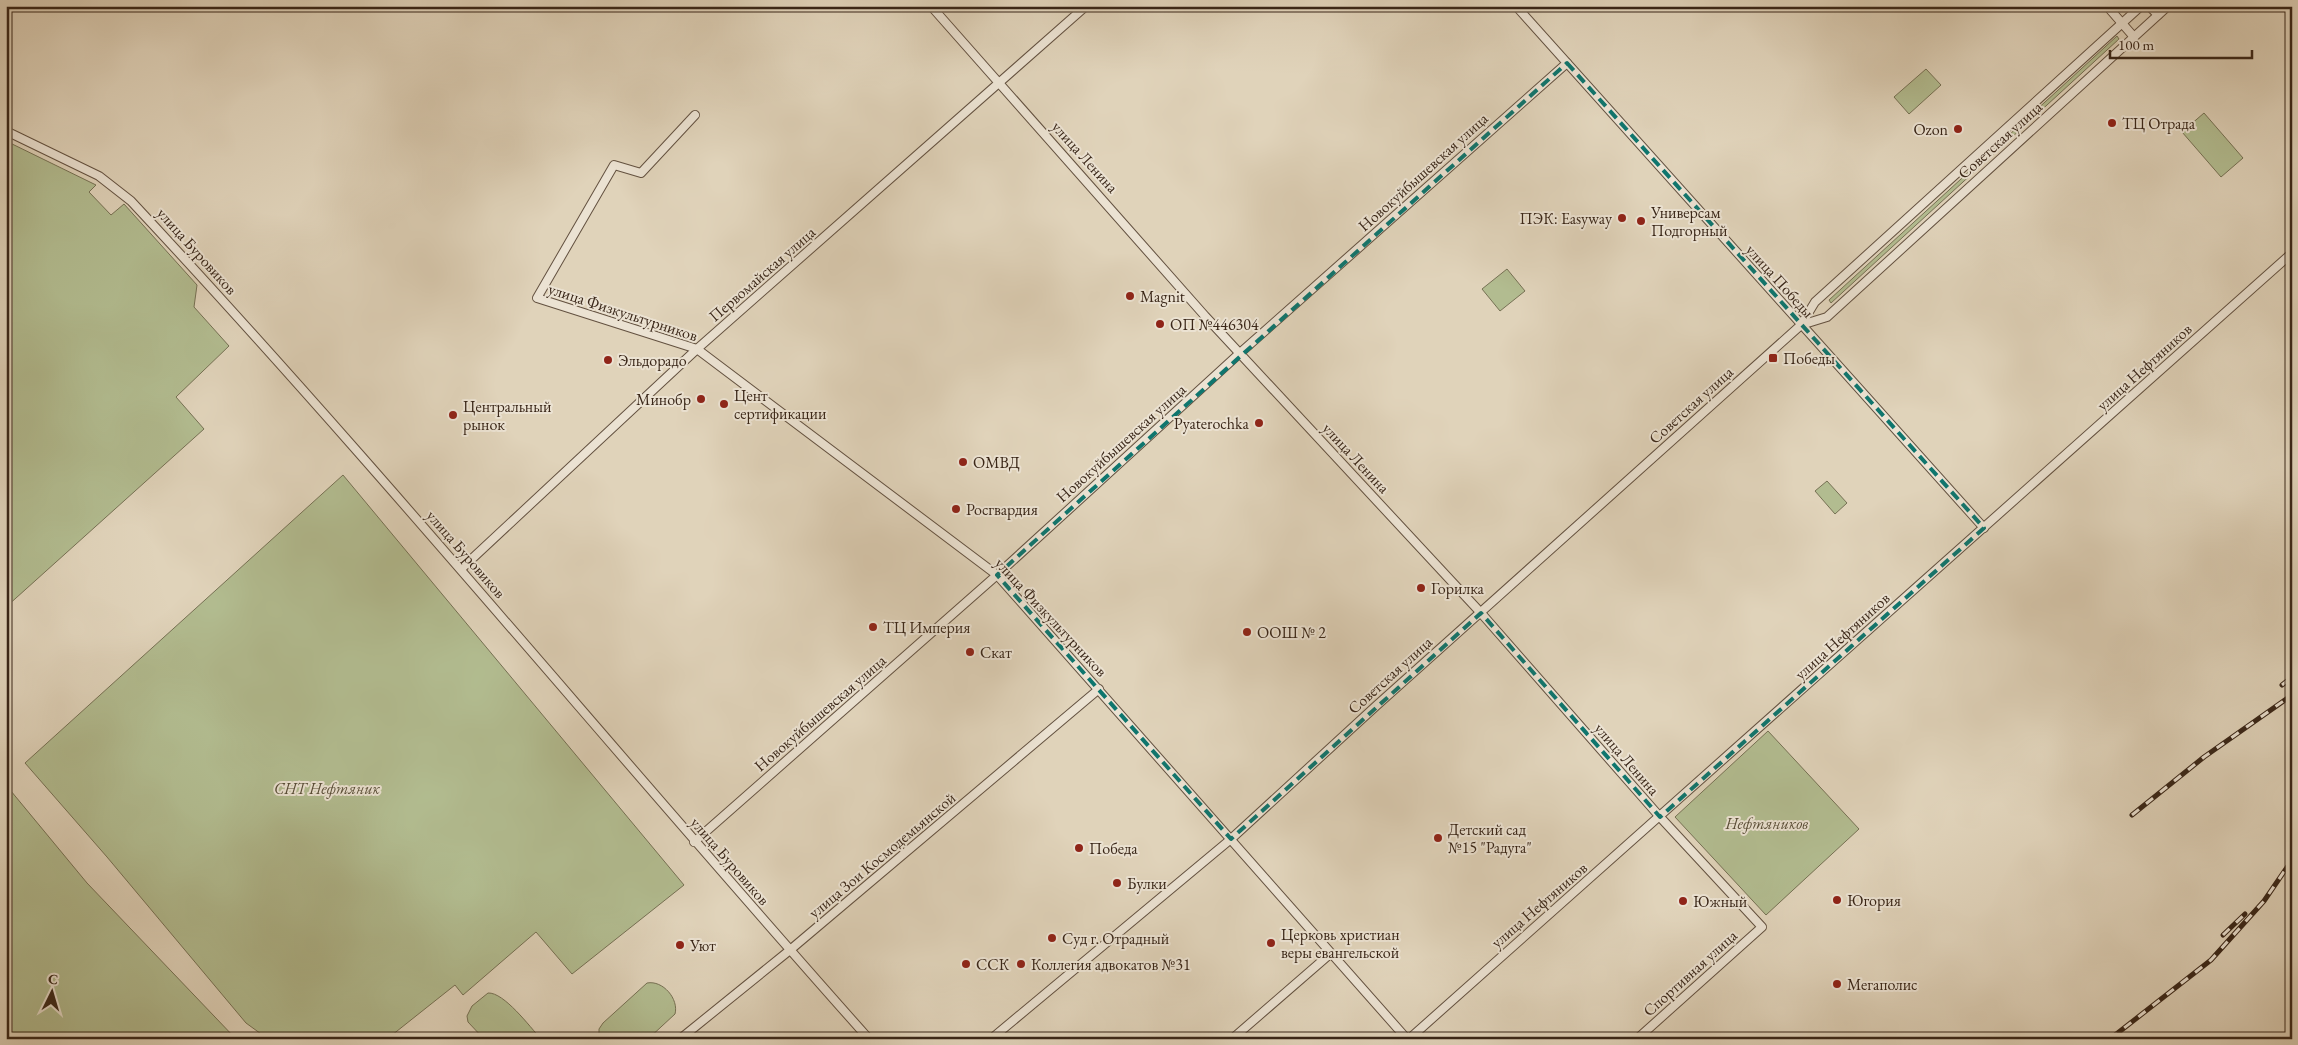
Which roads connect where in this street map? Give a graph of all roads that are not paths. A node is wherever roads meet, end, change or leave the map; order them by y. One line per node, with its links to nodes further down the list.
1 (931, 6): 12 (street, улица Ленина)
2 (1086, 6): 12 (street, Первомайская улица)
3 (1516, 6): 11 (street, улица Победы)
4 (2107, 6): 9 (street)
5 (2141, 6): 9 (street, Советская улица)
6 (2149, 6): 8 (street)
7 (2168, 6): 8 (street, Советская улица)
8 (2158, 15): 10 (street, Советская улица)
9 (2122, 23): 10 (street); 16 (street, Советская улица)
10 (2134, 37): 16 (street, Советская улица)
11 (1567, 63): 16 (street, улица Победы); 18 (street, Новокуйбышевская улица)
12 (1000, 83): 17 (street, Первомайская улица); 18 (street, улица Ленина)
13 (695, 115): 17 (street, улица Физкультурников)
14 (6, 130): 20 (street, улица Буровиков)
15 (2292, 253): 19 (street, улица Нефтяников)
16 (1801, 325): 19 (street, улица Победы); 22 (street, Советская улица)
17 (697, 349): 20 (street, Первомайская улица); 21 (street, улица Физкультурников)
18 (1240, 353): 21 (street, Новокуйбышевская улица); 22 (street, улица Ленина)
19 (1984, 528): 24 (street, улица Нефтяников)
20 (461, 569): 26 (street, улица Буровиков)
21 (997, 575): 23 (street, улица Физкультурников); 26 (street, Новокуйбышевская улица)
22 (1481, 613): 24 (street, улица Ленина); 25 (street, Советская улица)
23 (1100, 689): 25 (street, улица Физкультурников); 28 (street, улица Зои Космодемьянской)
24 (1660, 818): 27 (street, улица Ленина); 34 (street, улица Нефтяников)
25 (1231, 840): 29 (street, улица Физкультурников); 32 (street, Советская улица)
26 (694, 842): 28 (street, улица Буровиков)
27 (1762, 927): 35 (street, Спортивная улица)
28 (790, 950): 30 (street, улица Зои Космодемьянской); 31 (street, улица Буровиков)
29 (1330, 954): 33 (street); 34 (street, улица Физкультурников)
30 (680, 1039)
31 (869, 1039)
32 (991, 1039)
33 (1232, 1039)
34 (1408, 1039)
35 (1637, 1039)

